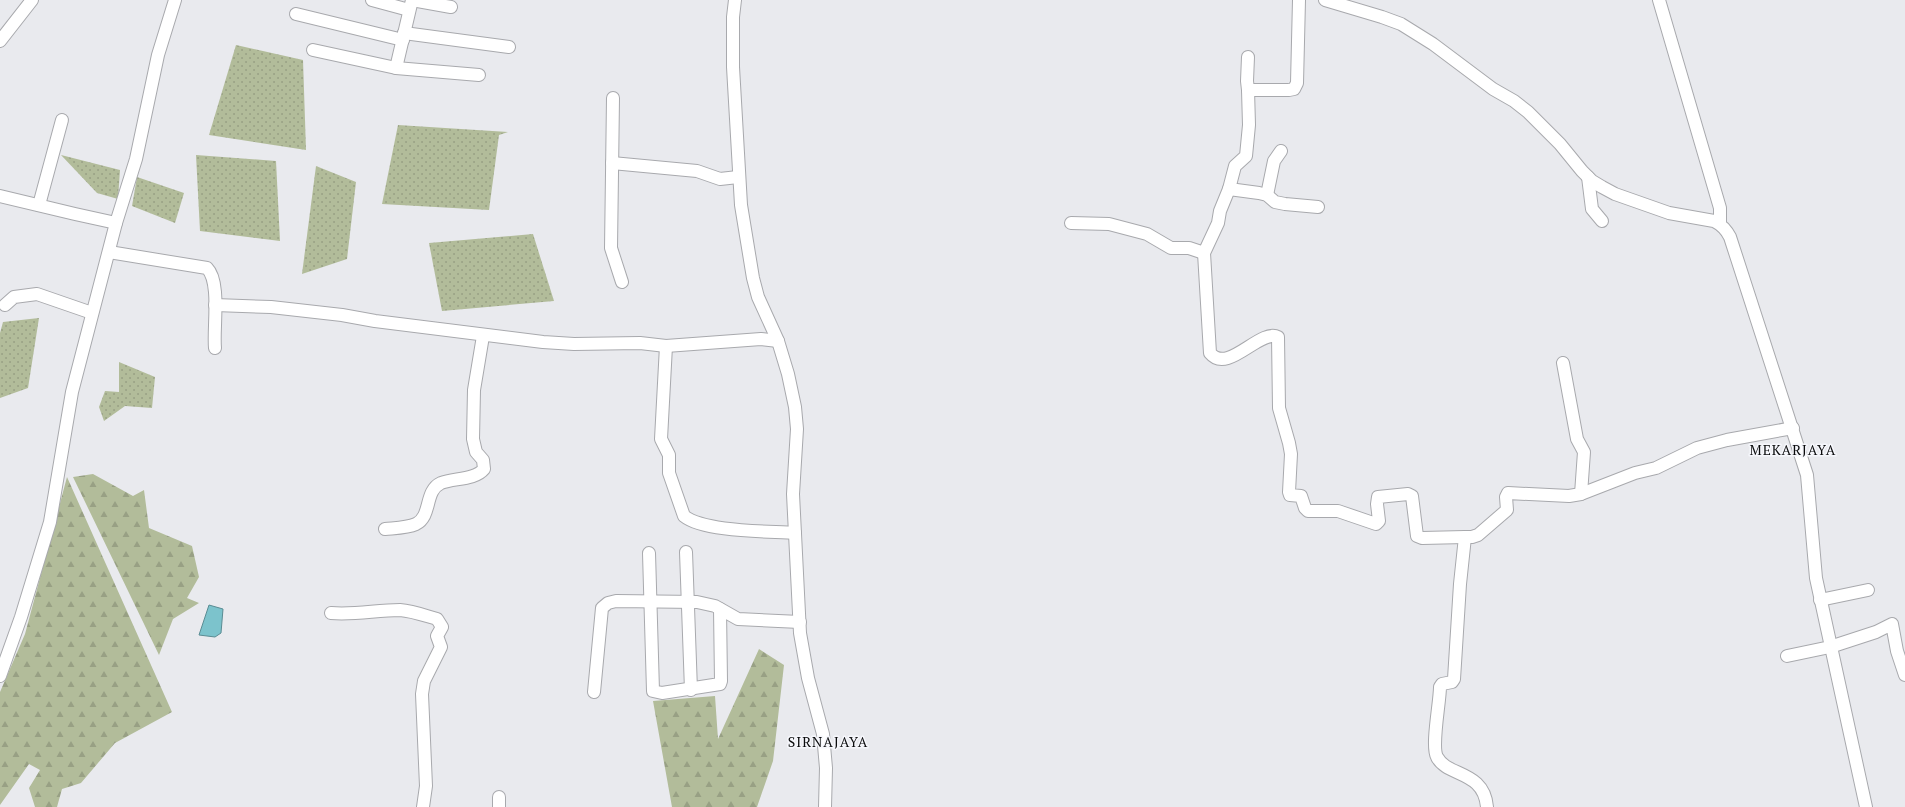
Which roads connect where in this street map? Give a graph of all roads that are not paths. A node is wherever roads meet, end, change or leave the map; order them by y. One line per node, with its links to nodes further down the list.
1 (32, 0): 12 (street)
2 (175, 0): 32 (street)
3 (372, 0): 8 (street)
4 (735, 0): 23 (street)
5 (1299, 0): 18 (street)
6 (1325, 0): 24 (street)
7 (1659, 0): 33 (street)
8 (411, 3): 9 (street); 11 (street)
9 (451, 7)
10 (296, 14): 11 (street)
11 (403, 36): 13 (street); 16 (street)
12 (0, 41)
13 (509, 48)
14 (313, 50): 16 (street)
15 (1248, 57): 18 (street)
16 (396, 68): 17 (street)
17 (480, 76)
18 (1248, 90): 25 (street)
19 (613, 98): 22 (street)
20 (62, 120): 28 (street)
21 (1281, 151): 26 (street)
22 (612, 163): 23 (street); 36 (street)
23 (738, 177): 41 (street)
24 (1588, 177): 30 (street); 33 (street)
25 (1229, 189): 26 (street); 35 (street)
26 (1267, 195): 29 (street)
27 (0, 196): 28 (street)
28 (39, 205): 32 (street)
29 (1318, 207)
30 (1602, 221)
31 (1072, 222): 35 (street)
32 (116, 223): 34 (street)
33 (1720, 224): 45 (street)
34 (109, 252): 38 (street); 39 (street)
35 (1204, 253): 49 (street)
36 (622, 282)
37 (5, 305): 39 (street)
38 (215, 305): 40 (street); 43 (street)
39 (92, 313): 62 (street)
40 (483, 336): 42 (street); 47 (street)
41 (778, 341): 42 (street); 48 (street)
42 (666, 346): 48 (street)
43 (215, 348)
44 (1563, 363): 46 (street)
45 (1793, 428): 46 (street); 53 (street)
46 (1581, 494): 49 (street)
47 (385, 529)
48 (795, 532): 58 (street)
49 (1465, 537): 67 (street)
50 (686, 552): 55 (street)
51 (649, 553): 54 (street)
52 (1868, 590): 53 (street)
53 (1820, 600): 59 (street)
54 (651, 602): 55 (street); 63 (street); 64 (street)
55 (689, 602): 56 (street); 63 (street)
56 (720, 609): 58 (street); 63 (street)
57 (331, 613): 65 (street)
58 (800, 622): 66 (street)
59 (1830, 647): 60 (street); 61 (street); 68 (street)
60 (1786, 656)
61 (1905, 674)
62 (0, 676)
63 (691, 690)
64 (594, 692)
65 (423, 807)
66 (825, 807)
67 (1487, 807)
68 (1866, 807)

